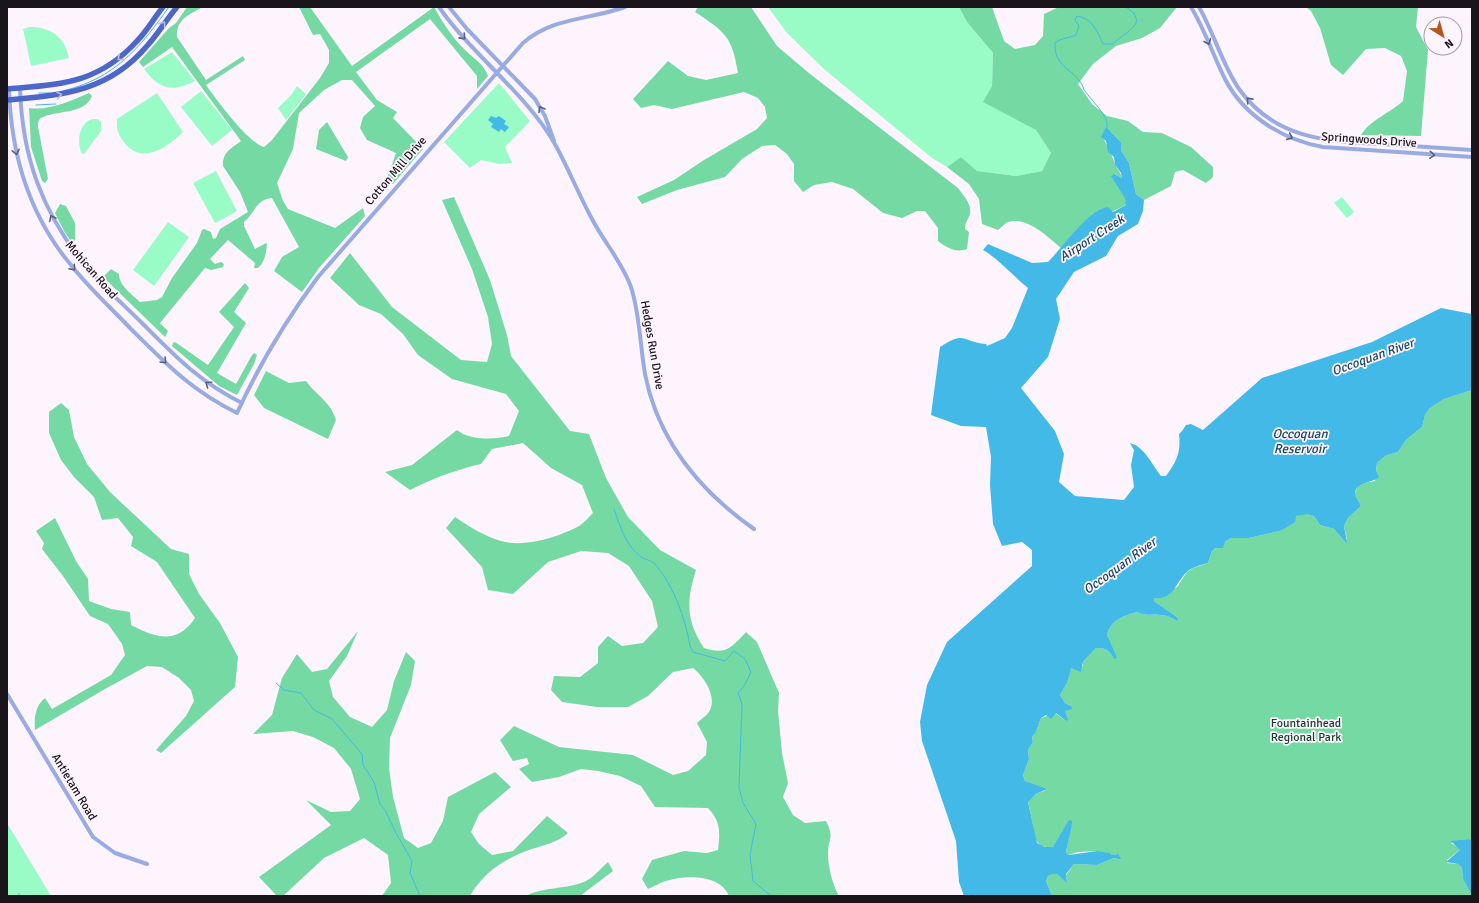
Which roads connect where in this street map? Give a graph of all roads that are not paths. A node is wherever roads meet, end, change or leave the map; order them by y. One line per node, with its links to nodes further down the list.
1 (163, 7): 12 (main road, one-way to 12)
2 (177, 7): 14 (main road, one-way to 2)
3 (439, 7): 9 (street, Hedges Run Drive, one-way to 9)
4 (449, 7): 8 (street, Hedges Run Drive)
5 (625, 7): 10 (street, Cotton Mill Drive)
6 (1191, 7): 18 (street, Springwoods Drive, one-way to 18)
7 (1199, 7): 17 (street, Springwoods Drive, one-way to 7)
8 (478, 41): 9 (street); 10 (street, Hedges Run Drive)
9 (472, 47): 11 (street, Hedges Run Drive)
10 (503, 67): 11 (street, Cotton Mill Drive); 16 (street, Hedges Run Drive, one-way to 10)
11 (497, 74): 16 (street, Hedges Run Drive); 19 (street, Cotton Mill Drive)
12 (20, 88): 13 (main road); 14 (street, Mohican Road)
13 (8, 89): 15 (street, Mohican Road)
14 (21, 99): 15 (main road); 19 (street, Mohican Road, one-way to 14)
15 (8, 100): 20 (street, Mohican Road, one-way to 20)
16 (555, 145): 21 (street, Hedges Run Drive)
17 (1472, 150)
18 (1472, 157)
19 (242, 403): 20 (street, Cotton Mill Drive)
20 (237, 413)
21 (754, 529)
22 (7, 694): 23 (street, Antietam Road)
23 (147, 864)

